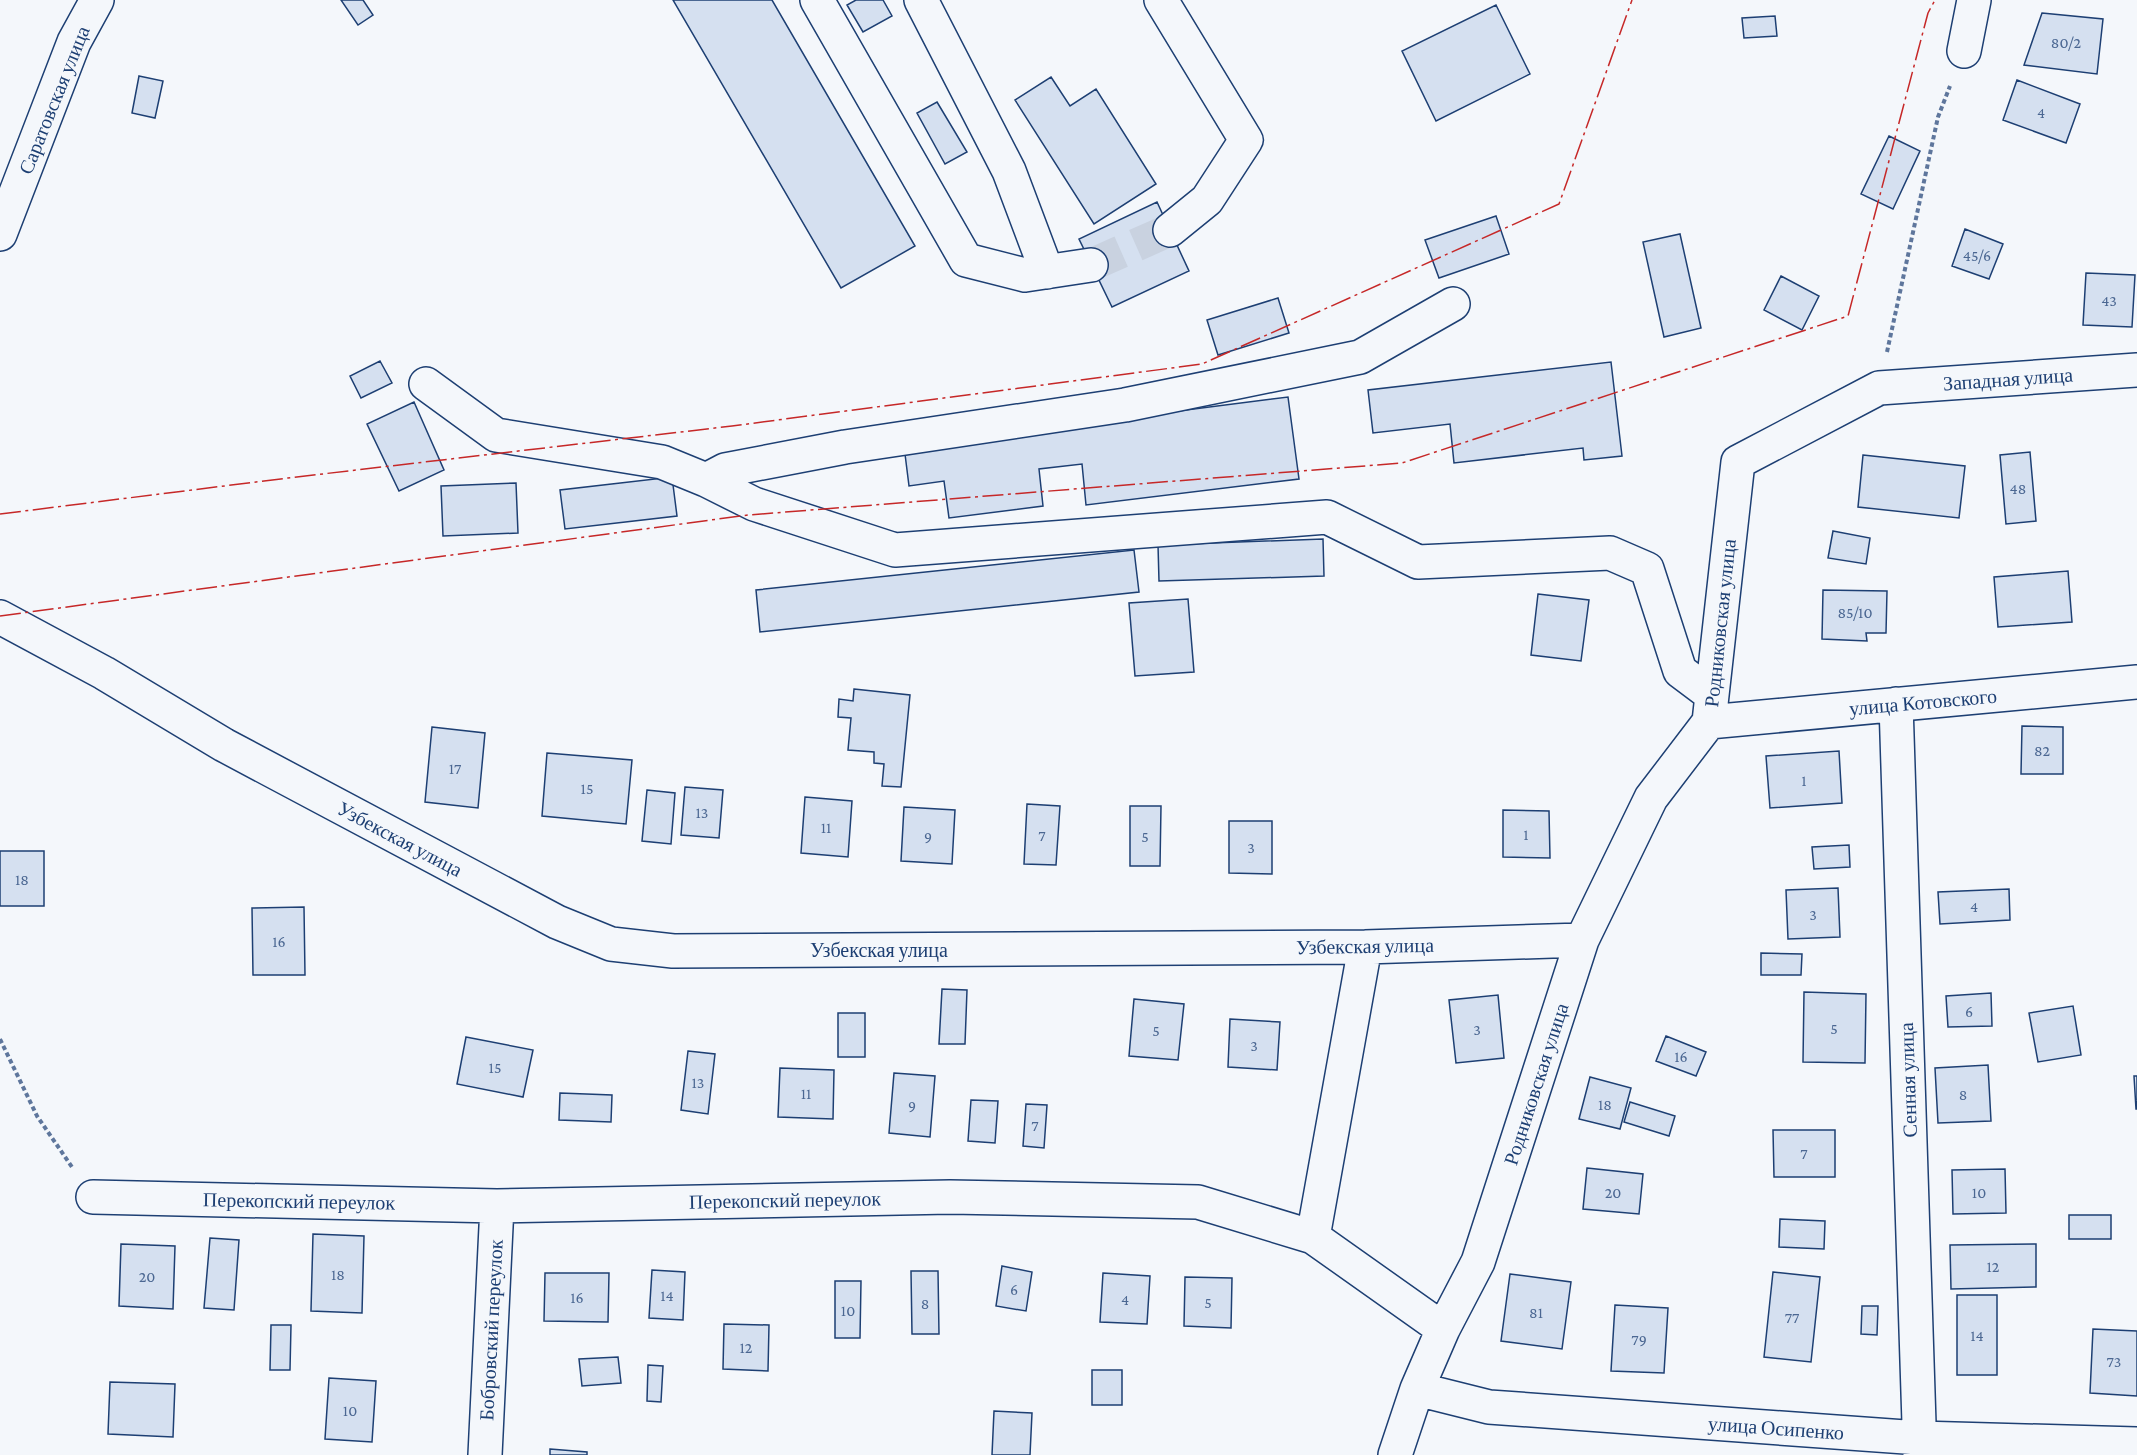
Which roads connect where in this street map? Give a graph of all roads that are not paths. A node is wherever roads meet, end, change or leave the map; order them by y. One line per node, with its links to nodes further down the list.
1 (97, 0): 8 (street, Саратовская улица)
2 (818, 0): 10 (street)
3 (921, 0): 10 (street)
4 (1161, 0): 7 (street)
5 (1974, 0): 6 (street)
6 (1964, 51)
7 (1170, 230)
8 (0, 234)
9 (1092, 265): 10 (street)
10 (1047, 272)
11 (1453, 304): 15 (street)
12 (2137, 370): 14 (street, Западная улица)
13 (426, 384): 15 (street)
14 (1879, 388): 19 (street, Родниковская улица)
15 (706, 480): 19 (street)
16 (0, 617): 21 (street, Узбекская улица)
17 (2137, 682): 18 (street, улица Котовского)
18 (1896, 704): 19 (street, улица Котовского); 28 (street, Сенная улица)
19 (1711, 708): 20 (street, Родниковская улица)
20 (1582, 940): 21 (street, Узбекская улица); 25 (street, Родниковская улица)
21 (1365, 946): 24 (street)
22 (93, 1197): 23 (street, Перекопский переулок)
23 (497, 1206): 24 (street, Перекопский переулок); 29 (street, Бобровский переулок)
24 (1313, 1237): 25 (street, Перекопский переулок)
25 (1443, 1329): 26 (street, Родниковская улица)
26 (1417, 1389): 28 (street, улица Осипенко); 30 (street, Родниковская улица)
27 (2137, 1444): 28 (street, улица Осипенко)
28 (1920, 1447)
29 (485, 1455)
30 (1395, 1455)

